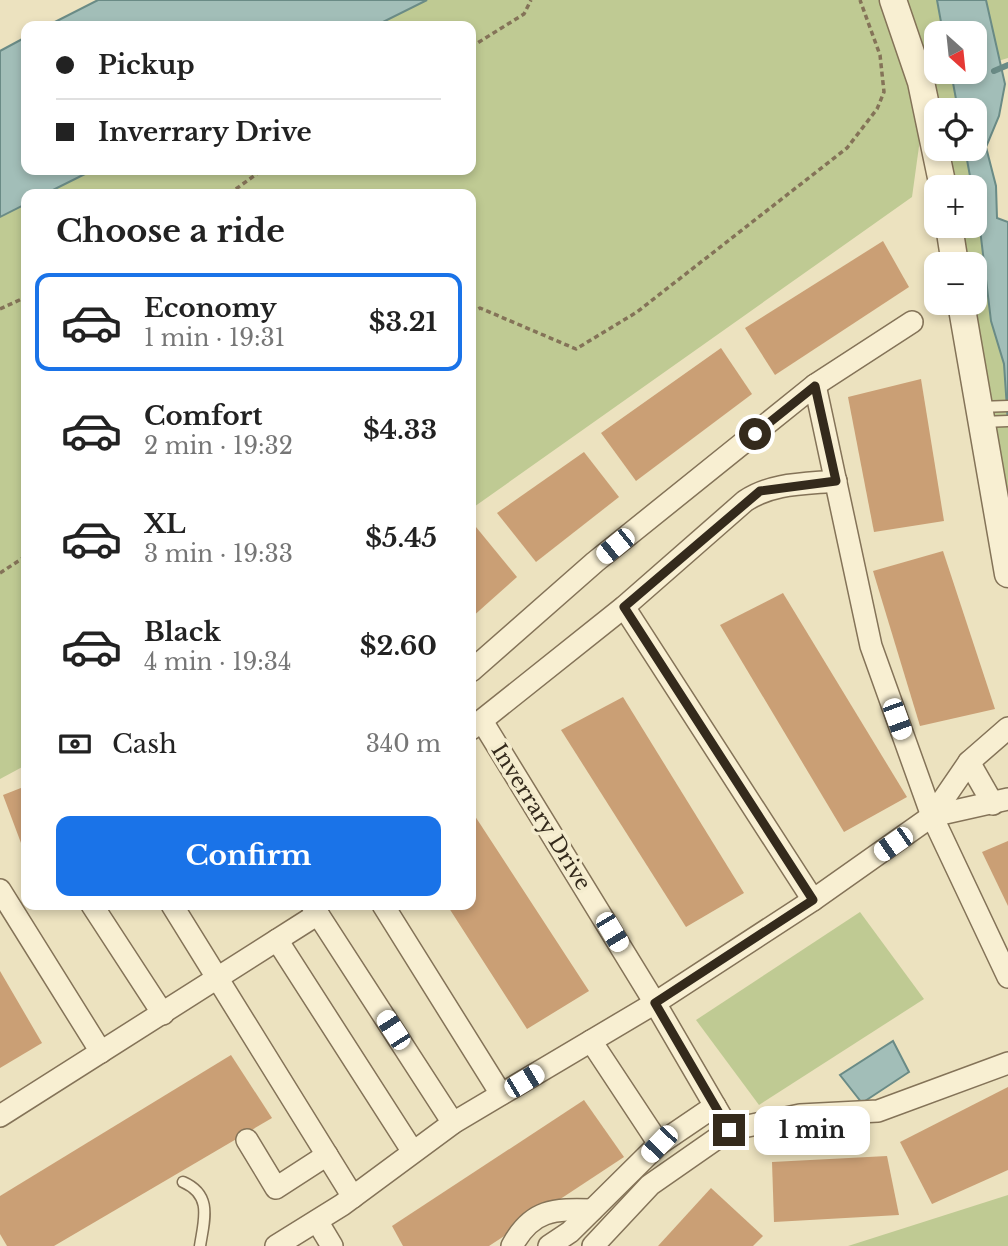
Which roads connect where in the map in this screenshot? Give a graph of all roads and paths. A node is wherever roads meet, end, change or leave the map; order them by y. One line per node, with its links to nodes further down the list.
1 (531, 0): 4 (path)
2 (860, 0): 10 (path)
3 (893, 0): 6 (street)
4 (476, 44)
5 (254, 175): 7 (path)
6 (940, 175)
7 (236, 189)
8 (21, 299): 9 (path)
9 (0, 309)
10 (476, 310)
11 (964, 315): 14 (street)
12 (912, 322): 13 (street)
13 (815, 386): 16 (street); 21 (street)
14 (991, 412): 15 (lane); 19 (street)
15 (1008, 421)
16 (836, 481): 20 (street); 26 (street)
17 (21, 559): 18 (path)
18 (0, 573)
19 (1008, 574)
20 (624, 607): 22 (street); 28 (street)
21 (476, 667)
22 (476, 725): 37 (street, Inverrary Drive)
23 (1008, 728): 24 (street)
24 (969, 762): 25 (street); 26 (street)
25 (1001, 802): 26 (street)
26 (932, 816): 28 (street); 35 (street)
27 (0, 890): 40 (street)
28 (813, 900): 37 (street)
29 (95, 910): 38 (street)
30 (175, 910): 36 (street)
31 (314, 910): 34 (street)
32 (316, 910): 45 (street)
33 (386, 910): 42 (street)
34 (277, 940): 36 (street); 49 (street)
35 (1008, 977)
36 (219, 979): 38 (street); 50 (street)
37 (655, 1003): 39 (street); 43 (street, Inverrary Drive)
38 (163, 1014): 40 (street)
39 (591, 1041): 42 (street); 48 (street)
40 (101, 1052): 44 (street)
41 (1008, 1063): 46 (street)
42 (501, 1094): 45 (street)
43 (715, 1106): 46 (street, Inverrary Drive); 48 (street)
44 (0, 1116)
45 (453, 1123): 49 (street)
46 (729, 1130): 60 (street)
47 (247, 1140): 50 (street)
48 (659, 1144): 53 (street)
49 (413, 1153): 52 (street)
50 (327, 1155): 52 (street)
51 (183, 1182): 55 (lane)
52 (353, 1197): 54 (street)
53 (592, 1210): 58 (street); 59 (street)
54 (317, 1221): 56 (street); 57 (street)
55 (200, 1246)
56 (276, 1246)
57 (332, 1246)
58 (512, 1246)
59 (549, 1246)
60 (593, 1246)

